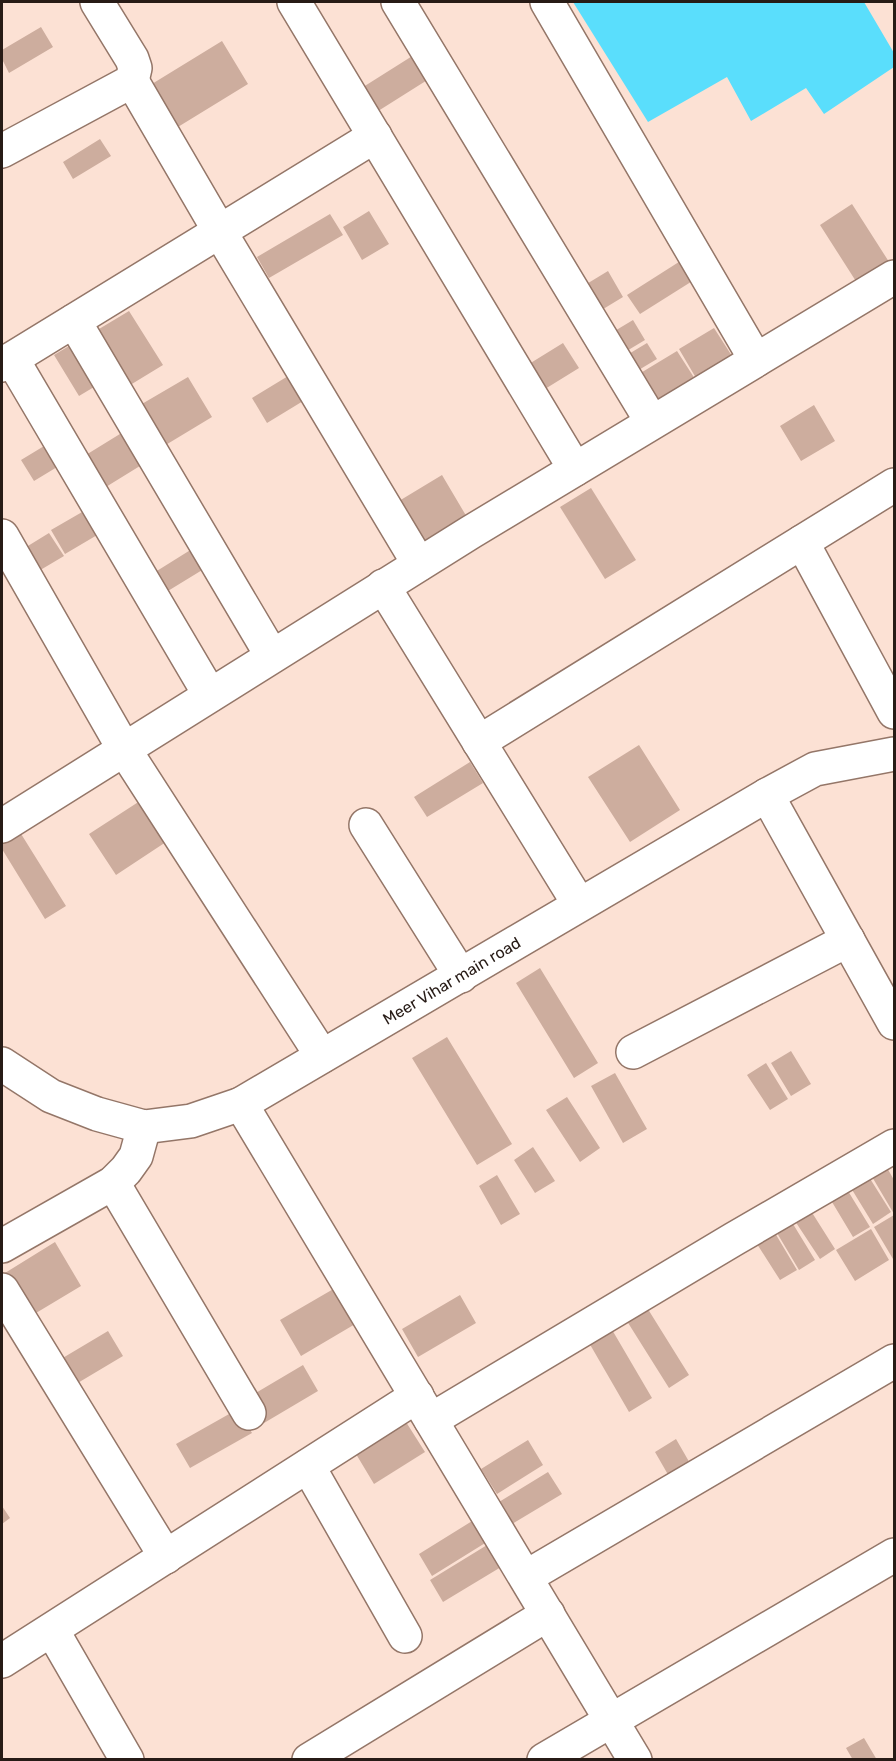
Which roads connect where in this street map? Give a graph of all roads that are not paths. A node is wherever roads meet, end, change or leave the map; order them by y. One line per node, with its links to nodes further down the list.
1 (97, 2): 5 (street)
2 (294, 2): 6 (street)
3 (398, 2): 13 (street)
4 (547, 2): 11 (street)
5 (132, 81): 7 (street); 8 (street)
6 (375, 136): 8 (street); 14 (street)
7 (2, 151)
8 (220, 232): 10 (street); 18 (street)
9 (894, 277): 11 (street)
10 (74, 321): 12 (street); 20 (street)
11 (756, 360): 13 (street)
12 (7, 362): 21 (street)
13 (652, 423): 14 (street)
14 (574, 469): 18 (street)
15 (894, 485): 17 (street)
16 (2, 536): 24 (street)
17 (802, 542): 22 (street); 23 (street)
18 (419, 564): 19 (street)
19 (383, 586): 20 (street); 23 (street)
20 (272, 656): 21 (street)
21 (210, 695): 24 (street)
22 (894, 712)
23 (479, 742): 29 (street)
24 (124, 749): 28 (street); 34 (street)
25 (894, 754): 26 (street, Meer Vihar main road)
26 (767, 795): 29 (street, Meer Vihar main road); 30 (street)
27 (366, 825): 31 (street)
28 (2, 826)
29 (579, 904): 31 (street, Meer Vihar main road)
30 (848, 940): 32 (street); 33 (street)
31 (461, 976): 34 (street, Meer Vihar main road)
32 (894, 1023)
33 (633, 1052)
34 (322, 1056): 36 (street, Meer Vihar main road)
35 (5, 1071): 37 (street, Meer Vihar main road)
36 (241, 1104): 37 (street, Meer Vihar main road); 43 (street)
37 (144, 1126): 39 (street)
38 (894, 1146): 43 (street)
39 (113, 1183): 40 (street); 44 (street)
40 (2, 1246)
41 (2, 1290): 47 (street)
42 (894, 1361): 48 (street)
43 (424, 1408): 45 (street); 48 (street)
44 (249, 1413)
45 (308, 1466): 47 (street); 51 (street)
46 (894, 1555): 53 (street)
47 (166, 1557): 50 (street)
48 (526, 1577): 49 (street)
49 (548, 1614): 53 (street); 55 (street)
50 (52, 1630): 52 (street); 54 (street)
51 (405, 1636)
52 (5, 1650)
53 (611, 1719): 56 (street); 57 (street)
54 (127, 1760)
55 (309, 1760)
56 (544, 1760)
57 (635, 1760)

